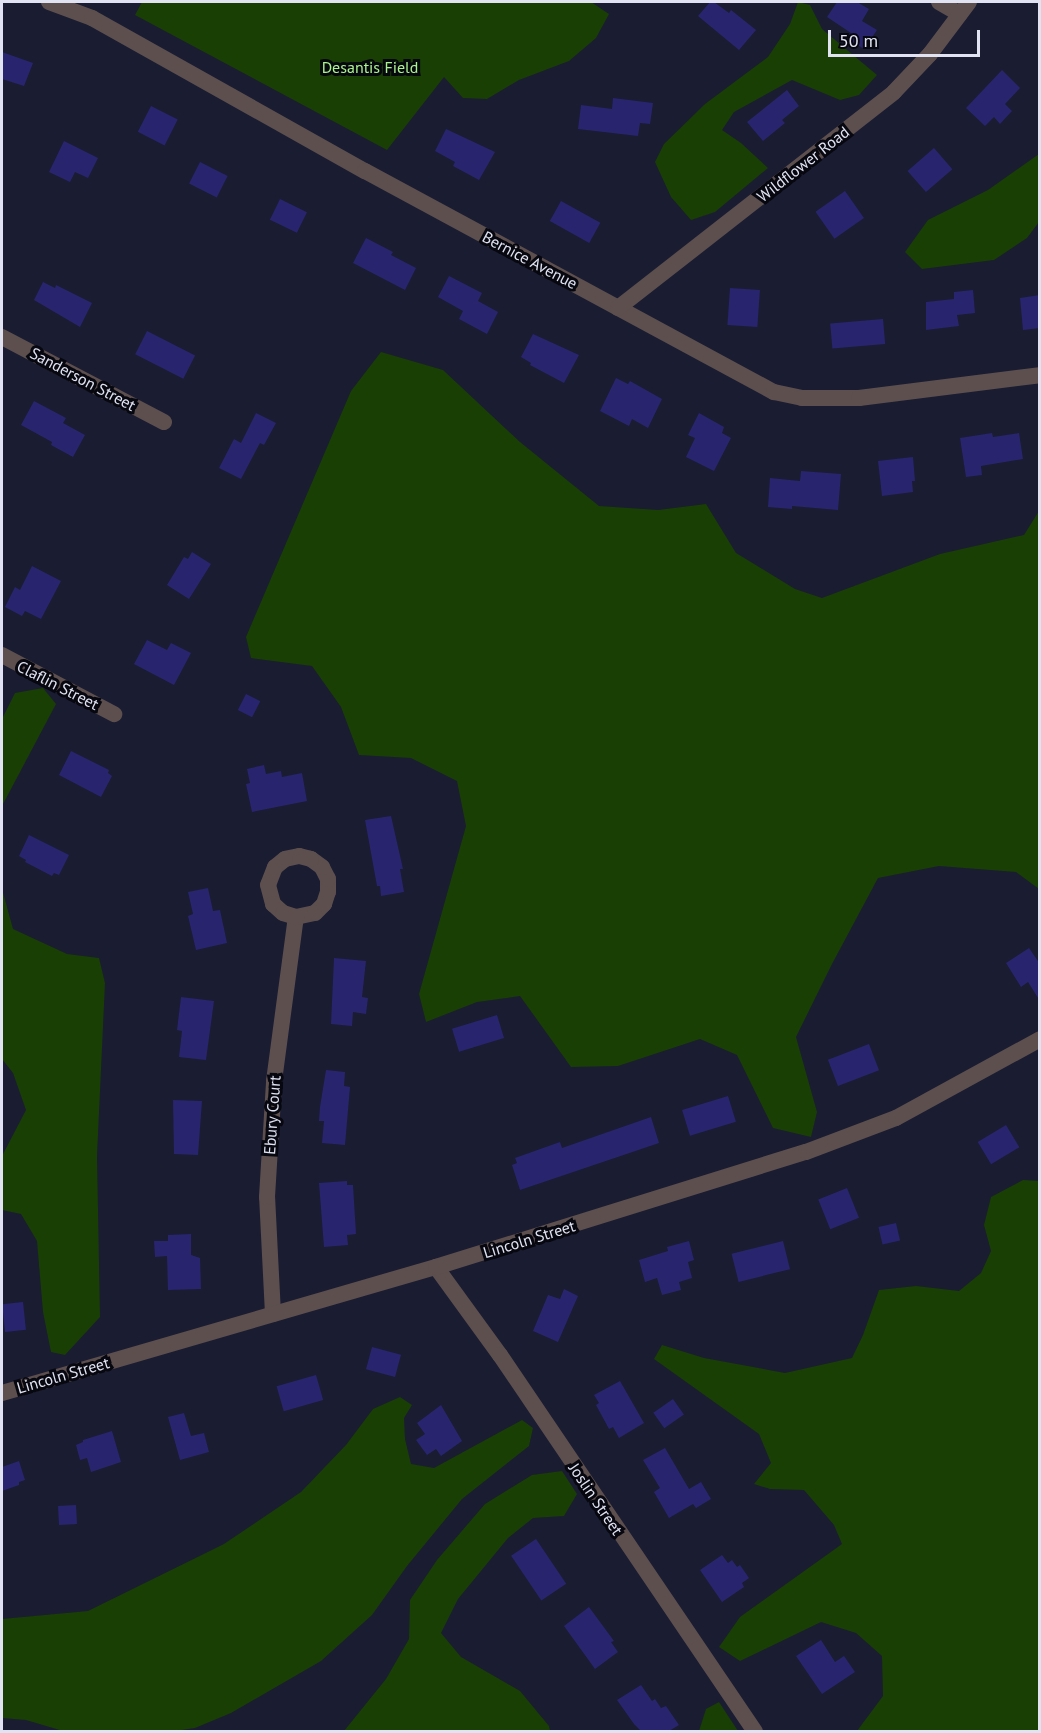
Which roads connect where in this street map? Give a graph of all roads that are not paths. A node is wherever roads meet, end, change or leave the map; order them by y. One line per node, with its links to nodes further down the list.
1 (50, 2): 4 (street, Bernice Avenue)
2 (939, 2): 3 (street)
3 (964, 8): 4 (street, Wildflower Road)
4 (618, 308): 6 (street, Bernice Avenue)
5 (2, 337): 7 (street, Sanderson Street)
6 (1040, 375)
7 (164, 422)
8 (2, 655): 9 (street, Claflin Street)
9 (114, 714)
10 (296, 918): 13 (street, Ebury Court)
11 (1040, 1039): 12 (street, Lincoln Street)
12 (436, 1267): 13 (street, Lincoln Street); 15 (street, Joslin Street)
13 (273, 1314): 14 (street, Lincoln Street)
14 (2, 1393)
15 (755, 1731)

